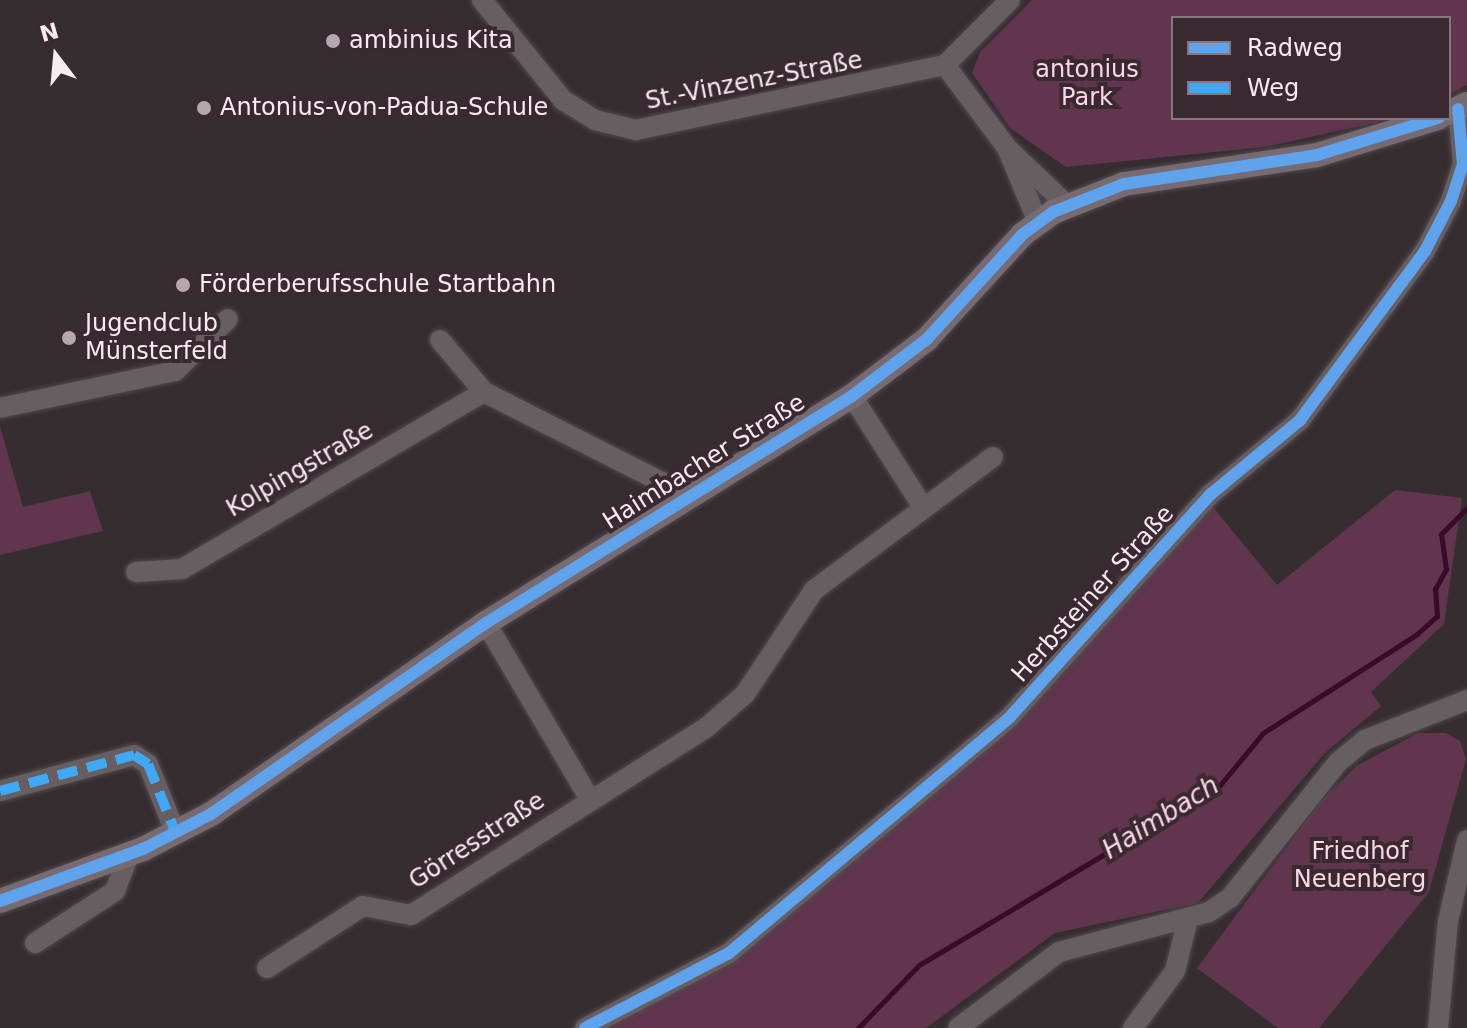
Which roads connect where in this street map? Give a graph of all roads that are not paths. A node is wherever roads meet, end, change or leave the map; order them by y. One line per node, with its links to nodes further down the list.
1 (482, 0): 3 (street, St.-Vinzenz-Straße)
2 (1010, 0): 3 (street)
3 (945, 65): 6 (street)
4 (1453, 111): 31 (street, Herbsteiner Straße)
5 (1430, 120): 7 (main road, Haimbacher Straße)
6 (1007, 148): 7 (street); 8 (street)
7 (1067, 205): 8 (main road, Haimbacher Straße)
8 (1038, 222): 12 (main road, Haimbacher Straße)
9 (228, 319): 13 (street)
10 (440, 340): 11 (street)
11 (484, 392): 15 (street); 17 (street, Kolpingstraße)
12 (852, 396): 15 (main road, Haimbacher Straße); 16 (street)
13 (0, 408)
14 (993, 457): 16 (street, Görresstraße)
15 (682, 502): 18 (main road, Haimbacher Straße)
16 (923, 507): 23 (street, Görresstraße)
17 (136, 572)
18 (486, 623): 23 (street); 24 (main road, Haimbacher Straße)
19 (1467, 700): 20 (street)
20 (1425, 714): 21 (street); 28 (street)
21 (1467, 716)
22 (0, 791): 24 (street)
23 (589, 798): 30 (street, Görresstraße)
24 (176, 834): 26 (main road, Haimbacher Straße)
25 (1467, 840): 34 (street)
26 (129, 855): 27 (main road, Haimbacher Straße); 29 (street)
27 (0, 901)
28 (1187, 923): 32 (street); 33 (street)
29 (35, 943)
30 (267, 968)
31 (585, 1028)
32 (958, 1028)
33 (1133, 1028)
34 (1438, 1028)

